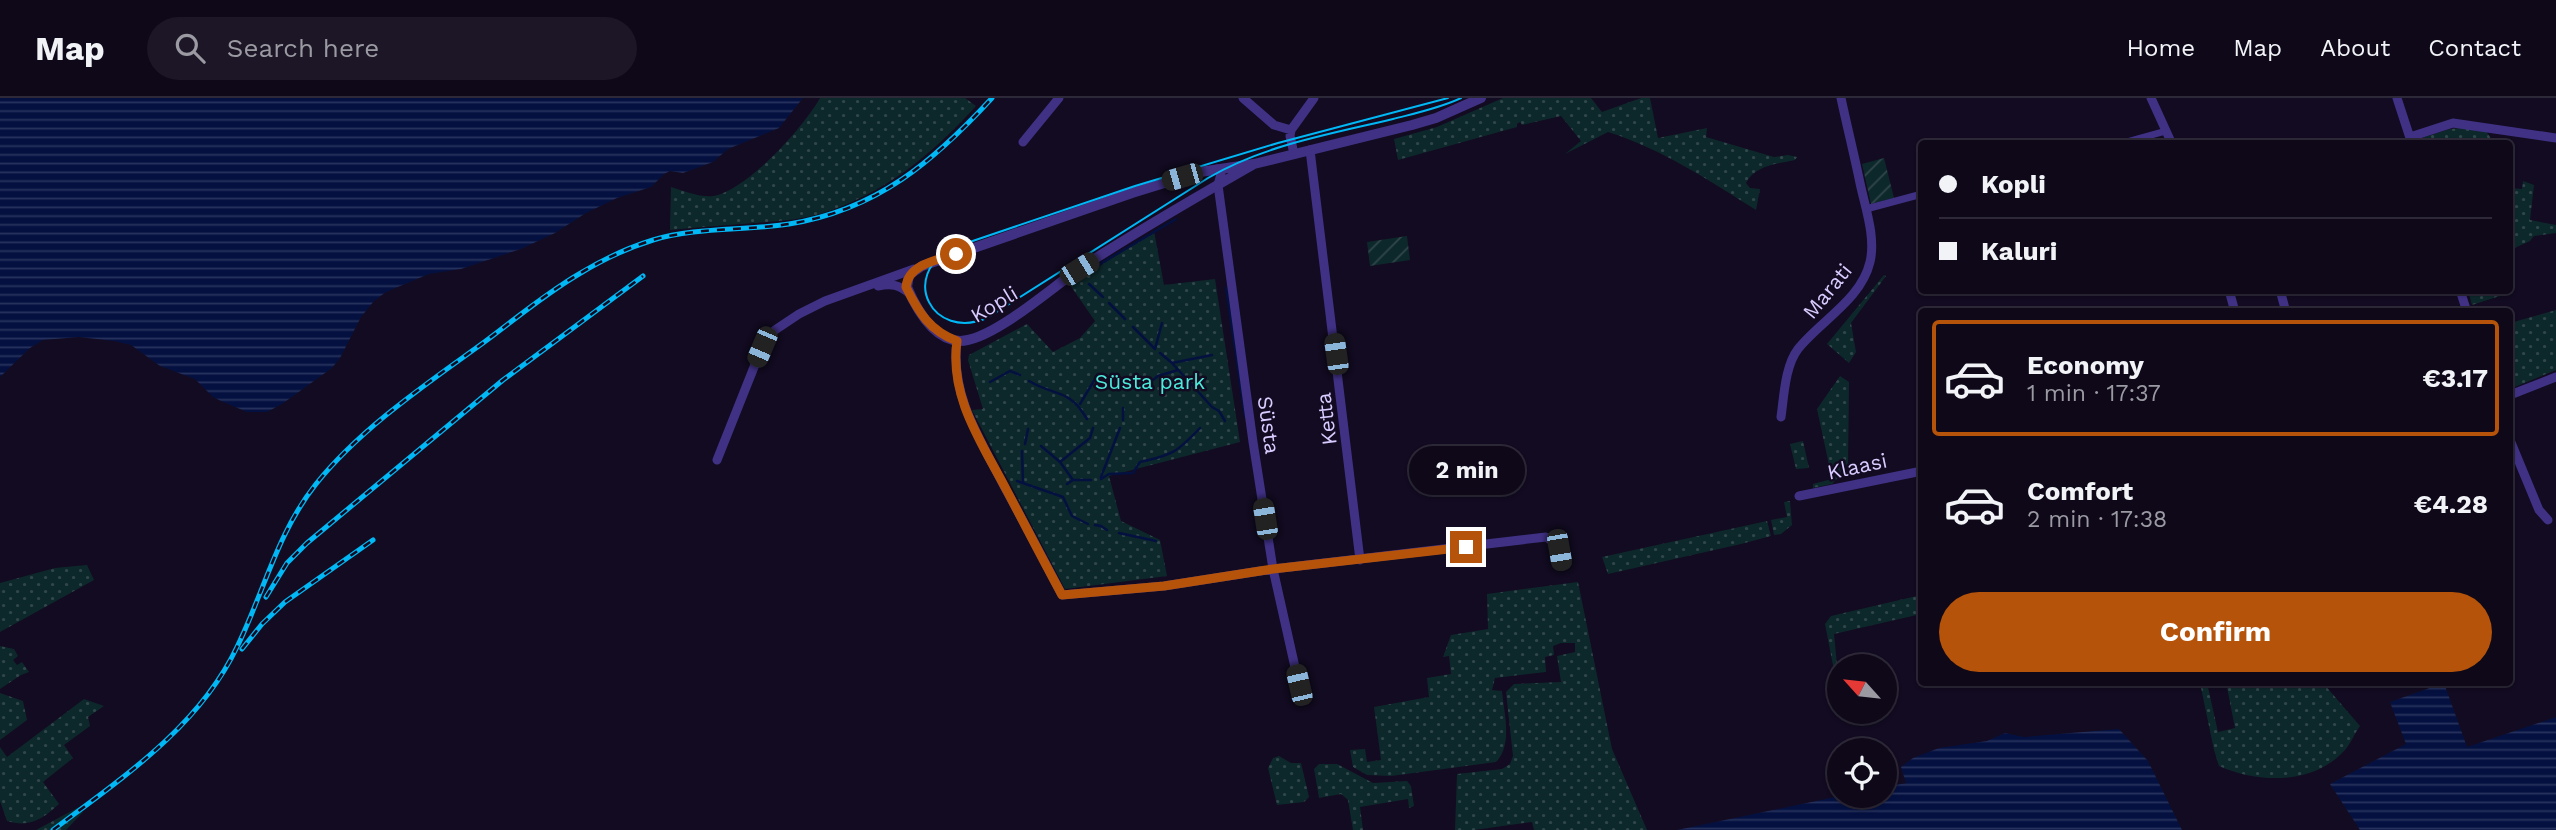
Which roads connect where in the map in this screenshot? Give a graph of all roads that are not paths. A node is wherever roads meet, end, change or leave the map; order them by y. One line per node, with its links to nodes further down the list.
1 (1059, 98): 14 (street)
2 (1243, 98): 8 (street)
3 (1314, 98): 8 (street)
4 (1481, 98): 15 (street, Kopli)
5 (1841, 98): 21 (street, Marati)
6 (2151, 98): 9 (street)
7 (2398, 98): 13 (street)
8 (1291, 131): 16 (street)
9 (2165, 131): 11 (street); 12 (street)
10 (2556, 138): 13 (street)
11 (2133, 140)
12 (2170, 140)
13 (2411, 140)
14 (1023, 142)
15 (1310, 150): 16 (street, Kopli); 34 (street, Ketta)
16 (1294, 154): 17 (street, Kopli)
17 (1254, 164): 18 (street, Kopli); 19 (street, Kopli)
18 (1217, 169): 19 (street, Süsta); 22 (street, Kopli)
19 (1218, 185): 25 (street, Kopli); 36 (street, Süsta)
20 (1918, 195): 21 (street)
21 (1866, 209): 28 (street, Marati)
22 (914, 269): 23 (street); 24 (street)
23 (859, 289): 24 (street); 30 (street)
24 (911, 295): 25 (street, Kopli)
25 (957, 341): 36 (street)
26 (2556, 377): 27 (street)
27 (2513, 394)
28 (1781, 417)
29 (2513, 447): 33 (street)
30 (718, 460)
31 (1918, 472): 32 (street, Klaasi)
32 (1799, 496)
33 (2548, 520)
34 (1360, 559): 35 (street); 36 (street)
35 (1562, 566)
36 (1273, 569): 37 (street, Süsta)
37 (1299, 685)

